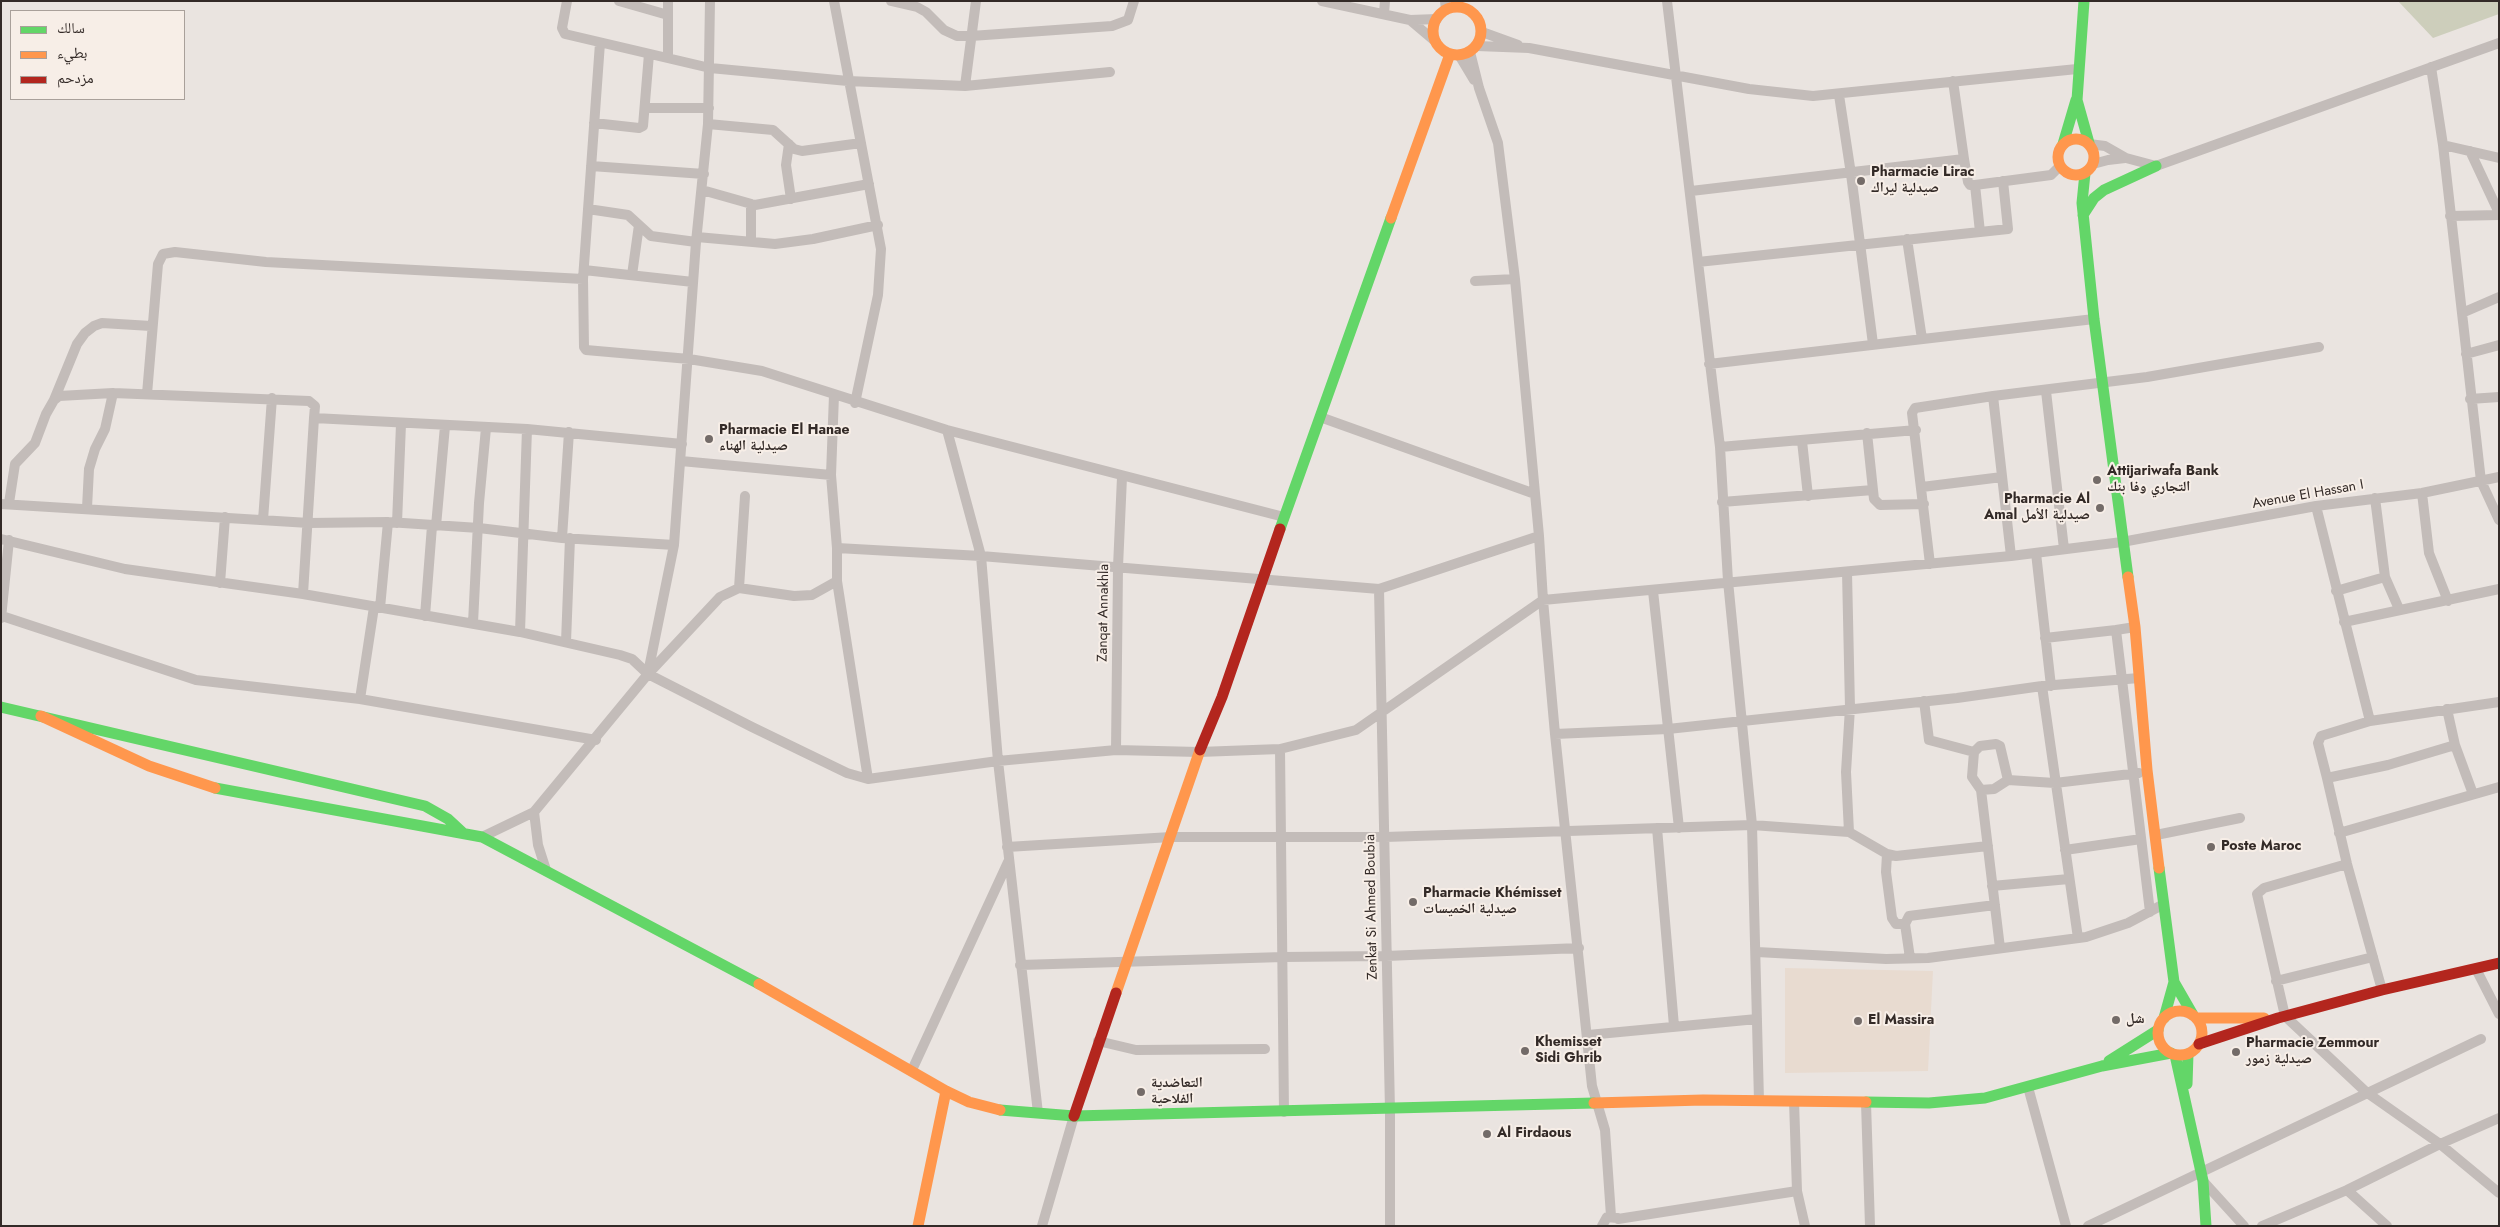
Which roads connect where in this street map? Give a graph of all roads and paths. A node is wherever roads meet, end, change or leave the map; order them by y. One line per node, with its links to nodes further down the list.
1 (567, 1): 21 (street)
2 (619, 1): 16 (street)
3 (668, 1): 16 (street)
4 (710, 1): 29 (street)
5 (834, 1): 33 (street)
6 (891, 1): 20 (street)
7 (976, 1): 20 (street)
8 (1134, 1): 20 (street)
9 (1322, 1): 15 (street)
10 (1385, 1): 15 (street)
11 (1667, 1): 32 (street)
12 (2084, 1): 30 (main road)
13 (1446, 5): 14 (main road); 17 (main road)
14 (1468, 5): 19 (main road)
15 (1384, 13): 18 (street)
16 (668, 15): 27 (street)
17 (1437, 18): 18 (street); 23 (main road)
18 (1410, 20): 23 (street)
19 (1482, 32): 24 (street); 25 (main road)
20 (971, 36): 35 (street)
21 (600, 43): 26 (street); 41 (street)
22 (2499, 43): 28 (street)
23 (1438, 45): 25 (main road); 36 (main road)
24 (1529, 48): 25 (street); 32 (street)
25 (1464, 52): 36 (main road); 80 (street)
26 (649, 54): 27 (street); 39 (street)
27 (668, 57): 29 (street)
28 (2431, 67): 47 (street); 53 (street)
29 (710, 68): 33 (street); 40 (street)
30 (2078, 69): 34 (street); 38 (main road)
31 (1110, 72): 35 (street)
32 (1676, 76): 37 (street); 62 (street)
33 (848, 81): 35 (street); 43 (street)
34 (1953, 81): 37 (street); 51 (street)
35 (965, 86)
36 (1438, 91): 105 (main road)
37 (1839, 95): 57 (street)
38 (2077, 100): 45 (main road); 46 (main road)
39 (645, 108): 40 (street); 41 (street)
40 (709, 108): 42 (street)
41 (594, 123): 52 (street)
42 (708, 124): 44 (street); 56 (street)
43 (861, 143): 44 (street); 59 (street)
44 (789, 144): 63 (street)
45 (2063, 144): 46 (main road); 54 (main road)
46 (2089, 144): 49 (street); 55 (main road)
47 (2443, 145): 48 (street); 69 (street)
48 (2470, 151): 50 (street); 67 (street)
49 (2126, 158): 53 (street); 55 (street)
50 (2499, 158)
51 (1964, 159): 57 (street); 60 (street)
52 (591, 166): 56 (street); 66 (street)
53 (2156, 166): 68 (main road)
54 (2062, 168): 55 (main road); 58 (street); 64 (main road)
55 (2089, 169): 64 (main road)
56 (704, 174): 61 (street)
57 (1851, 174): 62 (street); 76 (street)
58 (2003, 181): 60 (street); 72 (street)
59 (869, 184): 63 (street); 71 (street)
60 (1975, 185): 72 (street)
61 (702, 190): 65 (street); 74 (street)
62 (1691, 192): 77 (street)
63 (791, 199): 65 (street)
64 (2082, 203): 68 (main road)
65 (751, 204): 75 (street)
66 (588, 208): 70 (street); 78 (street)
67 (2499, 214): 69 (street)
68 (2083, 215): 85 (main road)
69 (2450, 216): 84 (street)
70 (639, 225): 74 (street); 79 (street)
71 (878, 225): 75 (street); 104 (street)
72 (1980, 232): 73 (street)
73 (1907, 239): 76 (street); 87 (street)
74 (697, 240): 75 (street); 82 (street)
75 (751, 242)
76 (1860, 244): 77 (street); 88 (street)
77 (1698, 262): 93 (street)
78 (584, 274): 79 (street); 86 (street); 92 (street)
79 (632, 275): 82 (street)
80 (1514, 279): 81 (street); 127 (street)
81 (1475, 281)
82 (693, 282): 92 (street)
83 (2499, 296): 84 (street)
84 (2462, 313): 91 (street)
85 (2094, 319): 87 (street); 94 (main road)
86 (151, 326): 97 (street); 103 (street)
87 (1922, 339): 88 (street)
88 (1873, 344): 93 (street)
89 (2499, 345): 91 (street)
90 (2319, 347): 94 (street)
91 (2466, 354): 102 (street)
92 (689, 359): 98 (street); 116 (street)
93 (1710, 364): 117 (street)
94 (2102, 383): 95 (street); 148 (main road)
95 (2046, 390): 99 (street); 151 (street)
96 (113, 393): 97 (street); 103 (street); 135 (street)
97 (147, 394): 101 (street)
98 (834, 395): 104 (street); 119 (street)
99 (1993, 396): 112 (street); 121 (street)
100 (2499, 397): 102 (street)
101 (272, 398): 106 (street); 138 (street)
102 (2470, 399): 123 (street)
103 (54, 400): 132 (street)
104 (855, 402): 111 (street)
105 (1320, 417): 127 (street); 137 (main road)
106 (314, 418): 107 (street); 140 (street)
107 (401, 424): 108 (street); 141 (street)
108 (445, 426): 109 (street); 142 (street)
109 (486, 428): 110 (street); 143 (street)
110 (527, 429): 113 (street); 144 (street)
111 (947, 430): 120 (street); 153 (street)
112 (1916, 430): 114 (street); 124 (street)
113 (569, 432): 116 (street); 146 (street)
114 (1867, 433): 115 (street); 125 (street)
115 (1802, 441): 117 (street); 129 (street)
116 (682, 444): 118 (street)
117 (1720, 447): 131 (street)
118 (681, 461): 119 (street); 149 (street)
119 (831, 475): 150 (street)
120 (1122, 477): 137 (street); 156 (street, Zanqat Annakhla)
121 (2002, 477): 124 (street); 154 (street)
122 (2499, 478): 123 (street, Avenue El Hassan I)
123 (2481, 481): 126 (street, Avenue El Hassan I); 139 (street)
124 (1922, 487): 133 (street)
125 (1873, 490): 129 (street); 133 (street)
126 (2422, 493): 130 (street, Avenue El Hassan I); 170 (street)
127 (1534, 494): 145 (street)
128 (745, 496): 163 (street)
129 (1808, 496): 131 (street)
130 (2375, 498): 134 (street, Avenue El Hassan I); 158 (street)
131 (1722, 502): 161 (street)
132 (5, 503): 135 (street)
133 (1924, 504): 155 (street)
134 (2316, 506): 148 (street, Avenue El Hassan I); 166 (street)
135 (86, 508): 136 (street)
136 (225, 517): 138 (street); 162 (street)
137 (1284, 518): 159 (main road)
138 (263, 520): 140 (street)
139 (2499, 520)
140 (309, 523): 141 (street); 168 (street)
141 (392, 523): 142 (street); 171 (street)
142 (434, 526): 143 (street); 173 (street)
143 (479, 528): 144 (street); 176 (street)
144 (524, 532): 146 (street); 179 (street)
145 (1539, 536): 164 (street); 169 (street)
146 (566, 538): 149 (street); 181 (street)
147 (5, 540): 162 (street); 174 (street)
148 (2122, 542): 151 (street, Avenue El Hassan I); 177 (main road)
149 (674, 544): 182 (street)
150 (837, 548): 153 (street); 160 (street)
151 (2064, 549): 152 (street, Avenue El Hassan I)
152 (2036, 553): 154 (street, Avenue El Hassan I); 180 (street)
153 (981, 556): 156 (street); 204 (street)
154 (2011, 556): 155 (street, Avenue El Hassan I)
155 (1930, 564): 157 (street, Avenue El Hassan I)
156 (1118, 567): 159 (street); 201 (street, Zanqat Annakhla)
157 (1847, 572): 161 (street, Avenue El Hassan I); 190 (street)
158 (2385, 577): 166 (street); 172 (street)
159 (1262, 579): 164 (street); 202 (main road)
160 (837, 581): 163 (street); 208 (street)
161 (1728, 581): 167 (street, Avenue El Hassan I); 194 (street)
162 (220, 583): 168 (street)
163 (739, 588): 182 (street)
164 (1379, 589): 192 (street, Zenkat Si Ahmed Boubia)
165 (2499, 589): 170 (street)
166 (2336, 590): 175 (street)
167 (1653, 591): 169 (street, Avenue El Hassan I); 196 (street)
168 (303, 594): 171 (street)
169 (1543, 600): 192 (street); 197 (street)
170 (2448, 601): 172 (street)
171 (377, 607): 173 (street); 186 (street)
172 (2399, 609): 175 (street)
173 (425, 616): 176 (street)
174 (2, 617): 186 (street)
175 (2344, 622): 195 (street)
176 (473, 623): 179 (street)
177 (2135, 627): 178 (street); 184 (main road)
178 (2116, 630): 180 (street); 183 (street)
179 (520, 632): 181 (street)
180 (2045, 638): 185 (street)
181 (566, 642): 182 (street)
182 (648, 674): 198 (street); 208 (street)
183 (2123, 678): 184 (street); 185 (street); 206 (street)
184 (2139, 678): 205 (main road)
185 (2046, 686): 187 (street); 210 (street)
186 (360, 699): 198 (street)
187 (1924, 701): 190 (street); 203 (street)
188 (2499, 702): 191 (street)
189 (1, 707): 193 (main road)
190 (1850, 708): 194 (street); 221 (street)
191 (2447, 709): 195 (street); 199 (street)
192 (1381, 713): 200 (street); 227 (street, Zenkat Si Ahmed Boubia)
193 (41, 716): 220 (main road); 220 (main road)
194 (1743, 720): 196 (street); 216 (street)
195 (2370, 721): 207 (street)
196 (1668, 729): 197 (street); 218 (street)
197 (1555, 734): 219 (street)
198 (596, 740): 214 (street)
199 (2455, 745): 207 (street); 213 (street)
200 (1280, 749): 202 (street); 226 (street)
201 (1116, 750): 202 (street); 204 (street)
202 (1199, 752): 225 (main road)
203 (1974, 752): 209 (street); 212 (street)
204 (998, 761): 208 (street); 230 (street)
205 (2146, 770): 206 (street); 223 (main road)
206 (2134, 775): 210 (street); 228 (street)
207 (2327, 778): 222 (street)
208 (868, 779)
209 (2008, 780): 210 (street); 212 (street)
210 (2055, 783): 231 (street)
211 (2499, 788): 213 (street)
212 (1981, 790): 229 (street)
213 (2473, 794): 222 (street)
214 (534, 812): 224 (street); 235 (street)
215 (2240, 818): 223 (street)
216 (1752, 825): 218 (street); 221 (street); 245 (street)
217 (1657, 828): 218 (street); 219 (street); 262 (street)
218 (1679, 828)
219 (1566, 831): 227 (street); 243 (street)
220 (462, 832): 224 (main road)
221 (1849, 832): 232 (street)
222 (2339, 833): 234 (street)
223 (2156, 835): 238 (main road)
224 (482, 837): 235 (main road)
225 (1171, 837): 226 (street); 230 (street); 250 (main road)
226 (1280, 838): 227 (street); 247 (street)
227 (1385, 838): 246 (street, Zenkat Si Ahmed Boubia)
228 (2141, 839): 231 (street); 240 (street)
229 (1988, 846): 232 (street); 237 (street)
230 (1007, 847): 233 (street)
231 (2065, 850): 236 (street)
232 (1887, 854): 241 (street)
233 (1009, 861): 252 (street); 272 (street)
234 (2347, 864): 248 (street); 254 (street)
235 (546, 870): 272 (main road)
236 (2069, 879): 237 (street); 242 (street)
237 (1992, 886): 239 (street)
238 (2164, 904): 240 (street); 255 (main road)
239 (1995, 905): 241 (street); 244 (street)
240 (2150, 912): 242 (street)
241 (1906, 924): 249 (street)
242 (2078, 938): 244 (street)
243 (1578, 948): 246 (street); 264 (street)
244 (2000, 948): 249 (street)
245 (1757, 952): 249 (street); 261 (street)
246 (1386, 956): 247 (street); 281 (street, Zenkat Si Ahmed Boubia)
247 (1283, 957): 250 (street); 282 (street)
248 (2373, 957): 254 (street); 256 (street)
249 (1910, 958)
250 (1127, 962): 252 (street); 266 (main road)
251 (2499, 963): 253 (main road)
252 (1020, 965): 283 (street)
253 (2476, 968): 256 (main road); 257 (street)
254 (2276, 980): 259 (street)
255 (2174, 982): 258 (main road); 260 (main road)
256 (2382, 990): 259 (main road)
257 (2499, 1014)
258 (2195, 1017): 259 (main road); 260 (main road); 267 (main road)
259 (2281, 1017): 267 (main road); 275 (street)
260 (2164, 1018): 263 (main road)
261 (1757, 1019): 262 (street); 277 (street)
262 (1674, 1026): 264 (street)
263 (2158, 1030): 269 (main road); 271 (main road)
264 (1588, 1035): 279 (street)
265 (2481, 1039): 275 (street)
266 (1098, 1041): 268 (street); 284 (main road)
267 (2199, 1044): 270 (main road)
268 (1265, 1049)
269 (2173, 1054): 270 (main road); 271 (main road); 276 (main road)
270 (2188, 1054): 276 (main road)
271 (2102, 1066): 273 (main road)
272 (912, 1070): 274 (main road)
273 (2028, 1087): 280 (main road); 298 (street)
274 (946, 1091): 283 (main road); 292 (main road)
275 (2366, 1092): 286 (street); 287 (street)
276 (2186, 1098): 287 (main road)
277 (1759, 1100): 278 (main road); 279 (main road)
278 (1794, 1101): 280 (main road); 288 (street)
279 (1596, 1103): 281 (main road); 291 (street)
280 (1866, 1103): 297 (street)
281 (1390, 1110): 282 (main road); 294 (street, Zenkat Si Ahmed Boubia)
282 (1284, 1112): 284 (main road)
283 (1038, 1113): 284 (main road)
284 (1074, 1116): 293 (street)
285 (2499, 1118): 286 (street)
286 (2440, 1144): 289 (street); 290 (street)
287 (2201, 1176): 299 (street); 300 (main road); 301 (street)
288 (1797, 1190): 291 (street); 296 (street)
289 (2347, 1190): 302 (street); 303 (street)
290 (2499, 1193)
291 (1616, 1220): 295 (street)
292 (918, 1226)
293 (1042, 1226)
294 (1390, 1226)
295 (1602, 1226)
296 (1805, 1226)
297 (1870, 1226)
298 (2066, 1226)
299 (2088, 1226)
300 (2206, 1226)
301 (2244, 1226)
302 (2262, 1226)
303 (2387, 1226)

